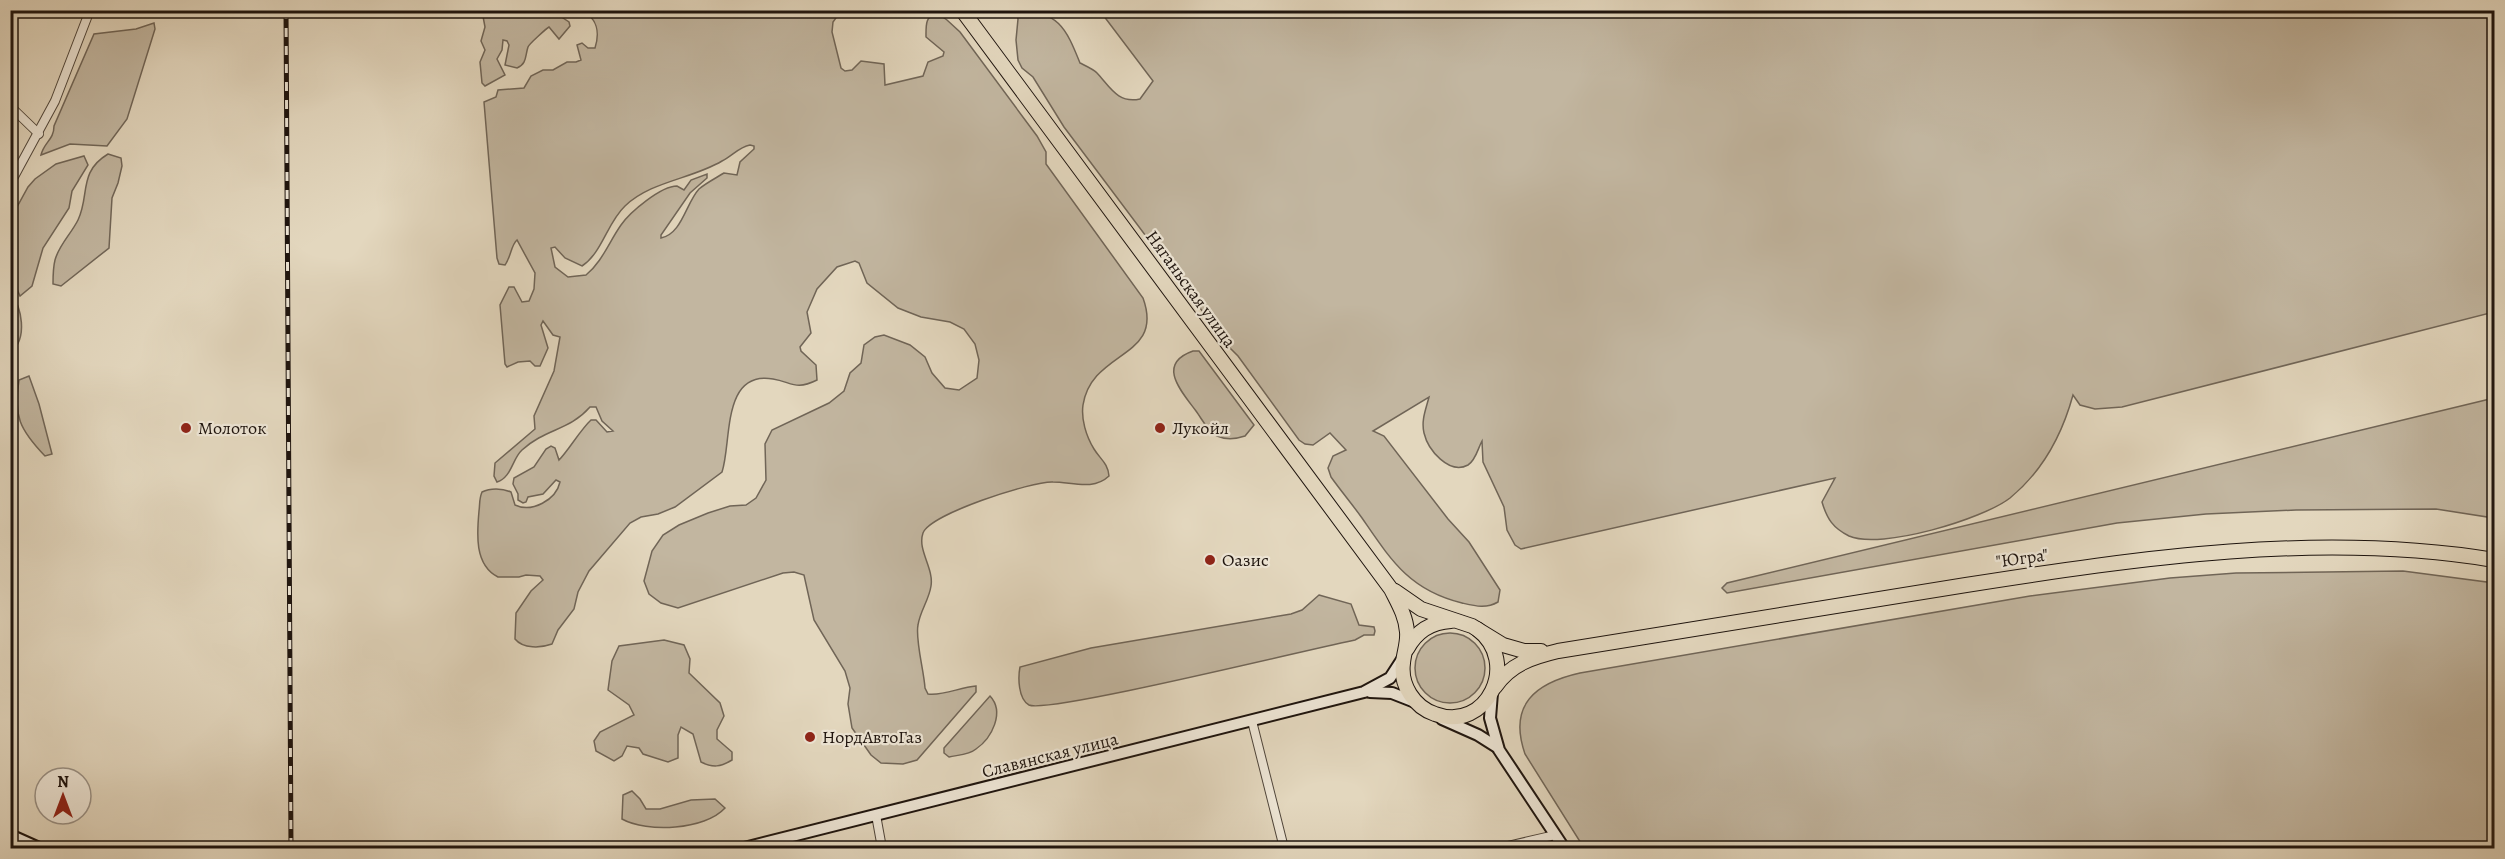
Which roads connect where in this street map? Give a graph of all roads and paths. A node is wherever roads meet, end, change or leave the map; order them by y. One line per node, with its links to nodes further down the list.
1 (90, 10): 4 (street)
2 (962, 10): 7 (highway, Няганьская улица)
3 (10, 106): 4 (street)
4 (39, 134): 5 (street)
5 (10, 184)
6 (2494, 560): 10 (highway, "Югра")
7 (1391, 589): 8 (highway); 11 (highway)
8 (1456, 621): 9 (highway); 11 (highway)
9 (1477, 629): 10 (highway); 12 (highway)
10 (1558, 651): 12 (highway)
11 (1405, 655): 13 (street); 14 (highway)
12 (1493, 689): 14 (highway); 16 (street)
13 (1364, 692): 14 (street); 15 (street, Славянская улица)
14 (1423, 707): 16 (street)
15 (1252, 721): 17 (street, Славянская улица); 23 (street)
16 (1499, 750): 19 (street)
17 (876, 815): 21 (street, Славянская улица); 22 (street)
18 (10, 835): 20 (street)
19 (1556, 835): 24 (street); 25 (street)
20 (39, 849)
21 (744, 849)
22 (882, 849)
23 (1284, 849)
24 (1498, 849)
25 (1564, 849)

